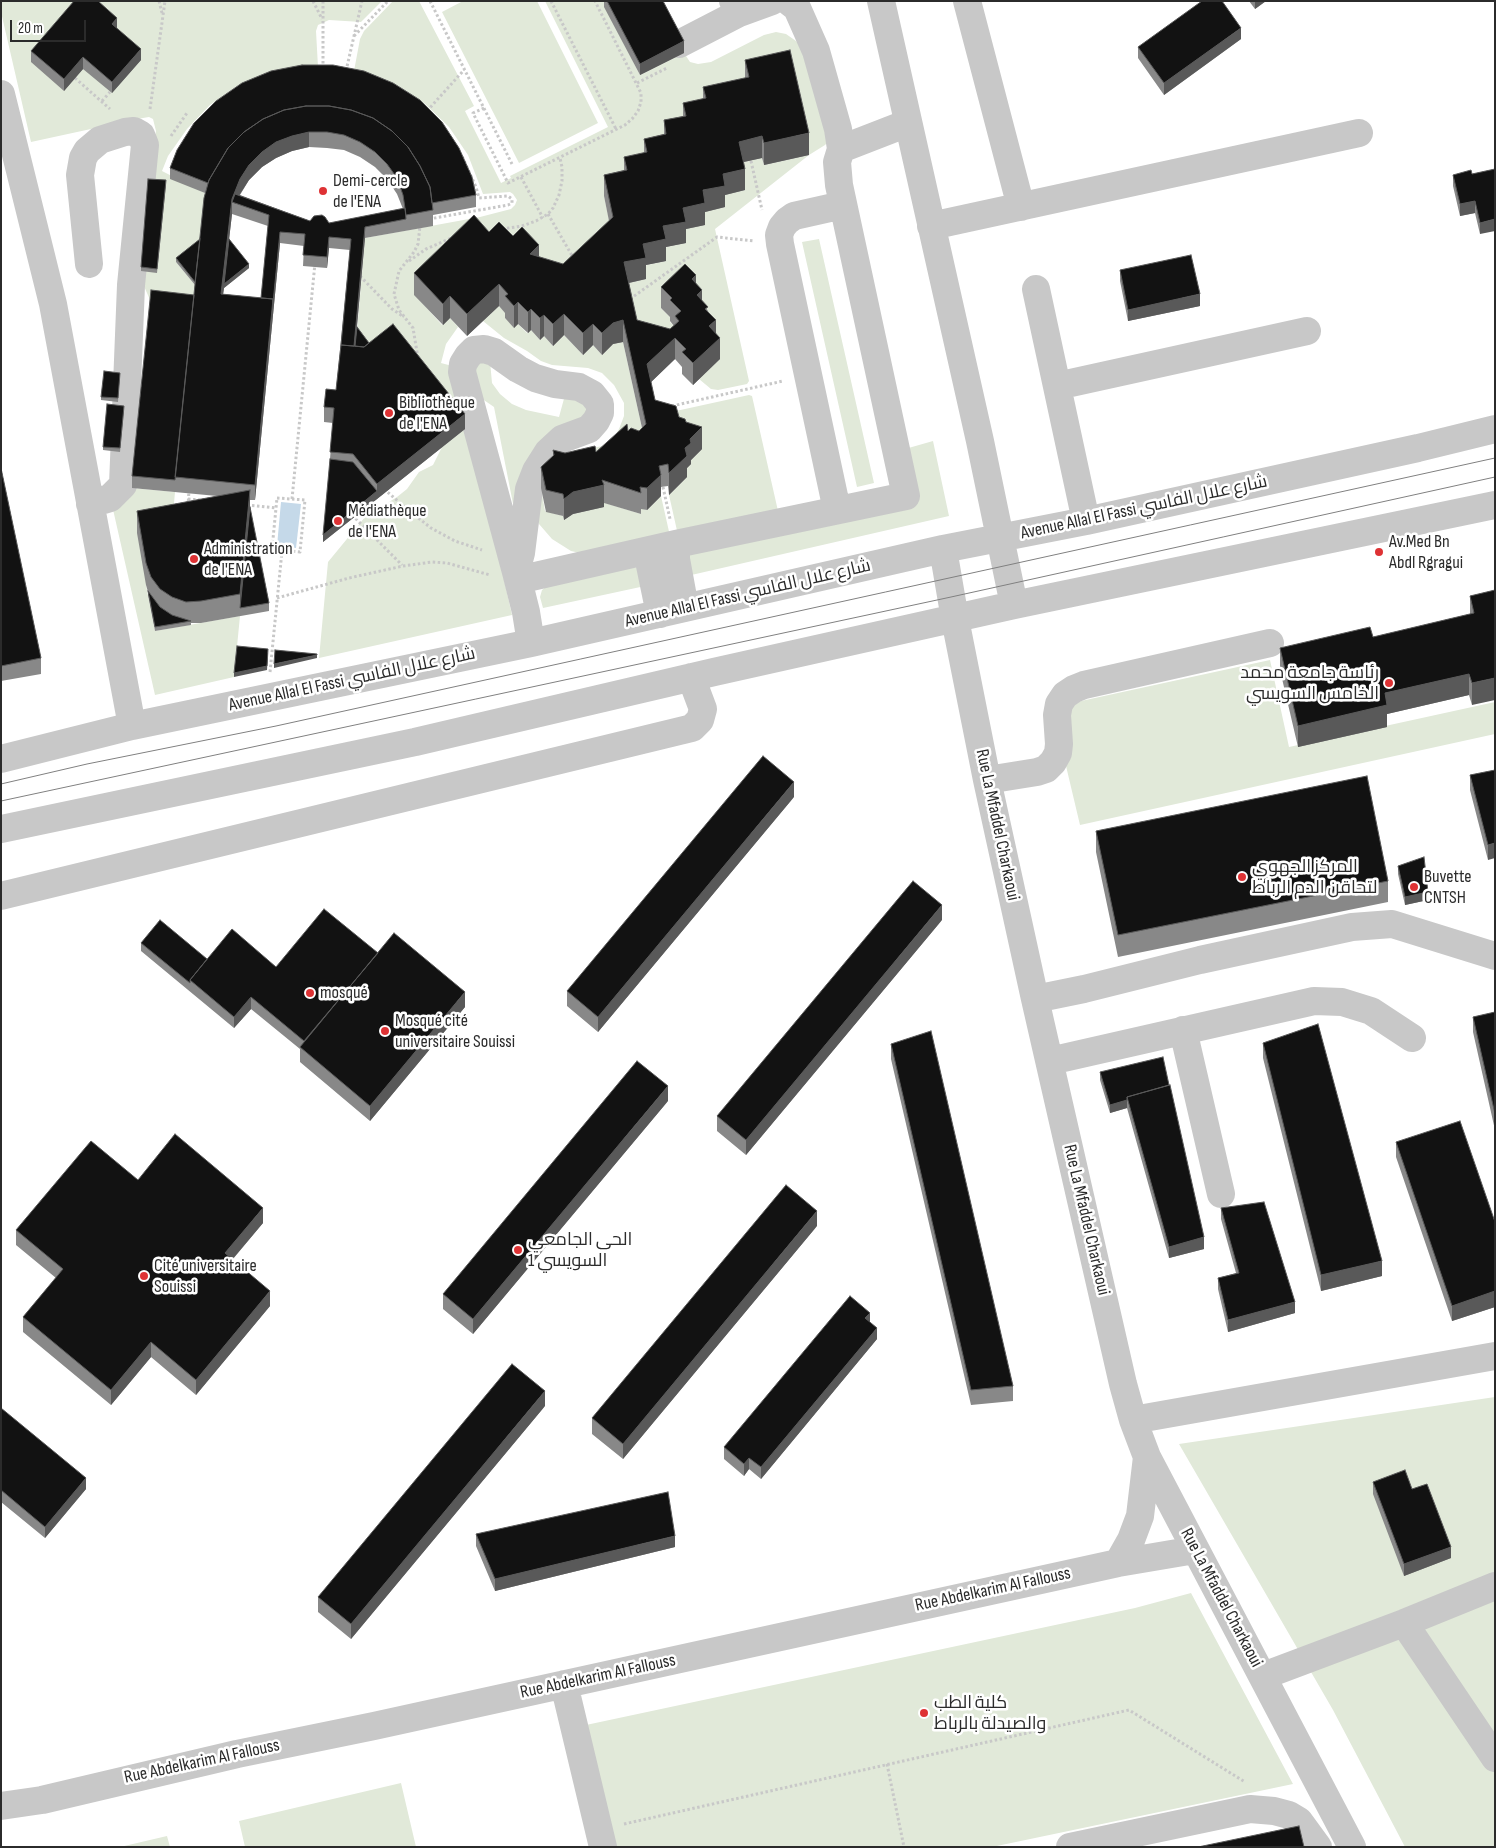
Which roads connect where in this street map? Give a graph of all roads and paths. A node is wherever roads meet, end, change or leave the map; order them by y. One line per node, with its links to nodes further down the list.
1 (159, 1): 15 (path)
2 (165, 1): 15 (path)
3 (313, 1): 16 (path)
4 (323, 1): 16 (path)
5 (362, 1): 17 (path)
6 (388, 1): 17 (path)
7 (430, 1): 19 (path)
8 (551, 1): 35 (path)
9 (595, 1): 35 (path)
10 (772, 1): 14 (street)
11 (788, 1): 38 (street)
12 (881, 1): 34 (street)
13 (966, 1): 45 (street)
14 (736, 7): 18 (street)
15 (162, 13): 37 (path)
16 (323, 20): 21 (path)
17 (353, 37): 24 (path)
18 (679, 44)
19 (464, 70): 31 (path); 32 (path)
20 (317, 72): 21 (path)
21 (323, 72): 22 (path)
22 (328, 72)
23 (339, 73): 24 (path)
24 (345, 74): 25 (path)
25 (353, 75)
26 (75, 78): 28 (path)
27 (110, 92): 28 (path)
28 (102, 101): 37 (path)
29 (2, 102): 73 (street)
30 (422, 108): 32 (path)
31 (484, 108): 42 (path); 43 (path)
32 (427, 112): 33 (path)
33 (433, 118)
34 (908, 123): 38 (street); 50 (street)
35 (616, 129): 40 (path)
36 (1359, 133): 45 (street)
37 (139, 135): 56 (street); 73 (street)
38 (841, 149): 44 (street)
39 (459, 151): 48 (path)
40 (560, 158): 43 (path); 46 (path)
41 (751, 161): 53 (path)
42 (513, 166)
43 (521, 177): 47 (path)
44 (843, 206): 53 (street); 78 (street)
45 (1021, 207): 50 (street)
46 (548, 214): 47 (path); 55 (path)
47 (542, 218): 51 (path)
48 (426, 220)
49 (419, 221): 57 (path)
50 (931, 226): 81 (street)
51 (498, 230)
52 (456, 236): 57 (path)
53 (774, 243): 60 (path); 64 (street)
54 (316, 258): 71 (path)
55 (576, 262)
56 (89, 264)
57 (401, 268): 61 (path)
58 (355, 281): 61 (path)
59 (1036, 289): 65 (street)
60 (628, 301)
61 (407, 319): 63 (path)
62 (1307, 331): 65 (street)
63 (421, 365)
64 (808, 376): 66 (path); 78 (street)
65 (1057, 386): 80 (street)
66 (672, 406)
67 (1495, 429): 80 (street, Avenue Allal El Fassi شارع علال الفاسي)
68 (190, 484): 70 (path)
69 (378, 491): 87 (path)
70 (188, 499): 72 (path); 76 (path)
71 (292, 499): 77 (path); 83 (path)
72 (208, 501)
73 (90, 504): 96 (street)
74 (237, 504): 77 (path)
75 (1495, 505): 89 (street)
76 (188, 507)
77 (276, 508): 83 (path)
78 (837, 510): 82 (street)
79 (344, 518): 86 (path)
80 (1086, 521): 81 (street, Avenue Allal El Fassi شارع علال الفاسي)
81 (1001, 538): 84 (street, Avenue Allal El Fassi شارع علال الفاسي); 89 (street)
82 (676, 544): 85 (street); 90 (street)
83 (282, 550): 88 (path)
84 (943, 550): 90 (street, Avenue Allal El Fassi شارع علال الفاسي); 91 (street, Rue La Mfaddel Charkaoui)
85 (647, 551): 87 (street); 90 (street)
86 (403, 566): 87 (path); 88 (path)
87 (515, 570): 87 (street); 92 (street)
88 (277, 598): 94 (path)
89 (1014, 605): 91 (street)
90 (672, 611): 92 (street, Avenue Allal El Fassi شارع علال الفاسي)
91 (955, 619): 95 (street); 98 (street, Rue La Mfaddel Charkaoui)
92 (531, 643): 96 (street, Avenue Allal El Fassi شارع علال الفاسي)
93 (1270, 643): 98 (street)
94 (270, 675)
95 (691, 677): 99 (street); 100 (street)
96 (132, 726): 97 (street, Avenue Allal El Fassi شارع علال الفاسي)
97 (1, 759)
98 (987, 780): 102 (street, Rue La Mfaddel Charkaoui)
99 (1, 829)
100 (1, 896)
101 (1495, 956): 102 (street)
102 (1035, 999): 105 (street, Rue La Mfaddel Charkaoui)
103 (1183, 1030): 104 (street); 105 (street); 106 (street)
104 (1412, 1038)
105 (1050, 1060): 108 (street, Rue La Mfaddel Charkaoui)
106 (1221, 1194)
107 (1495, 1356): 108 (street)
108 (1133, 1420): 109 (street, Rue La Mfaddel Charkaoui)
109 (1147, 1457): 110 (street, Rue La Mfaddel Charkaoui); 111 (street)
110 (1195, 1550): 111 (street, Rue Abdelkarim Al Fallouss); 114 (street, Rue La Mfaddel Charkaoui)
111 (1118, 1562): 115 (street, Rue Abdelkarim Al Fallouss)
112 (1495, 1586): 113 (street)
113 (1404, 1623): 114 (street); 116 (street)
114 (1263, 1676): 125 (street, Rue La Mfaddel Charkaoui)
115 (564, 1684): 119 (street, Rue Abdelkarim Al Fallouss); 121 (street)
116 (1495, 1758)
117 (887, 1764): 118 (path); 120 (path); 122 (path)
118 (1251, 1786)
119 (1, 1806)
120 (623, 1824)
121 (603, 1847)
122 (904, 1847)
123 (1070, 1847): 124 (street)
124 (1318, 1847)
125 (1352, 1847)

